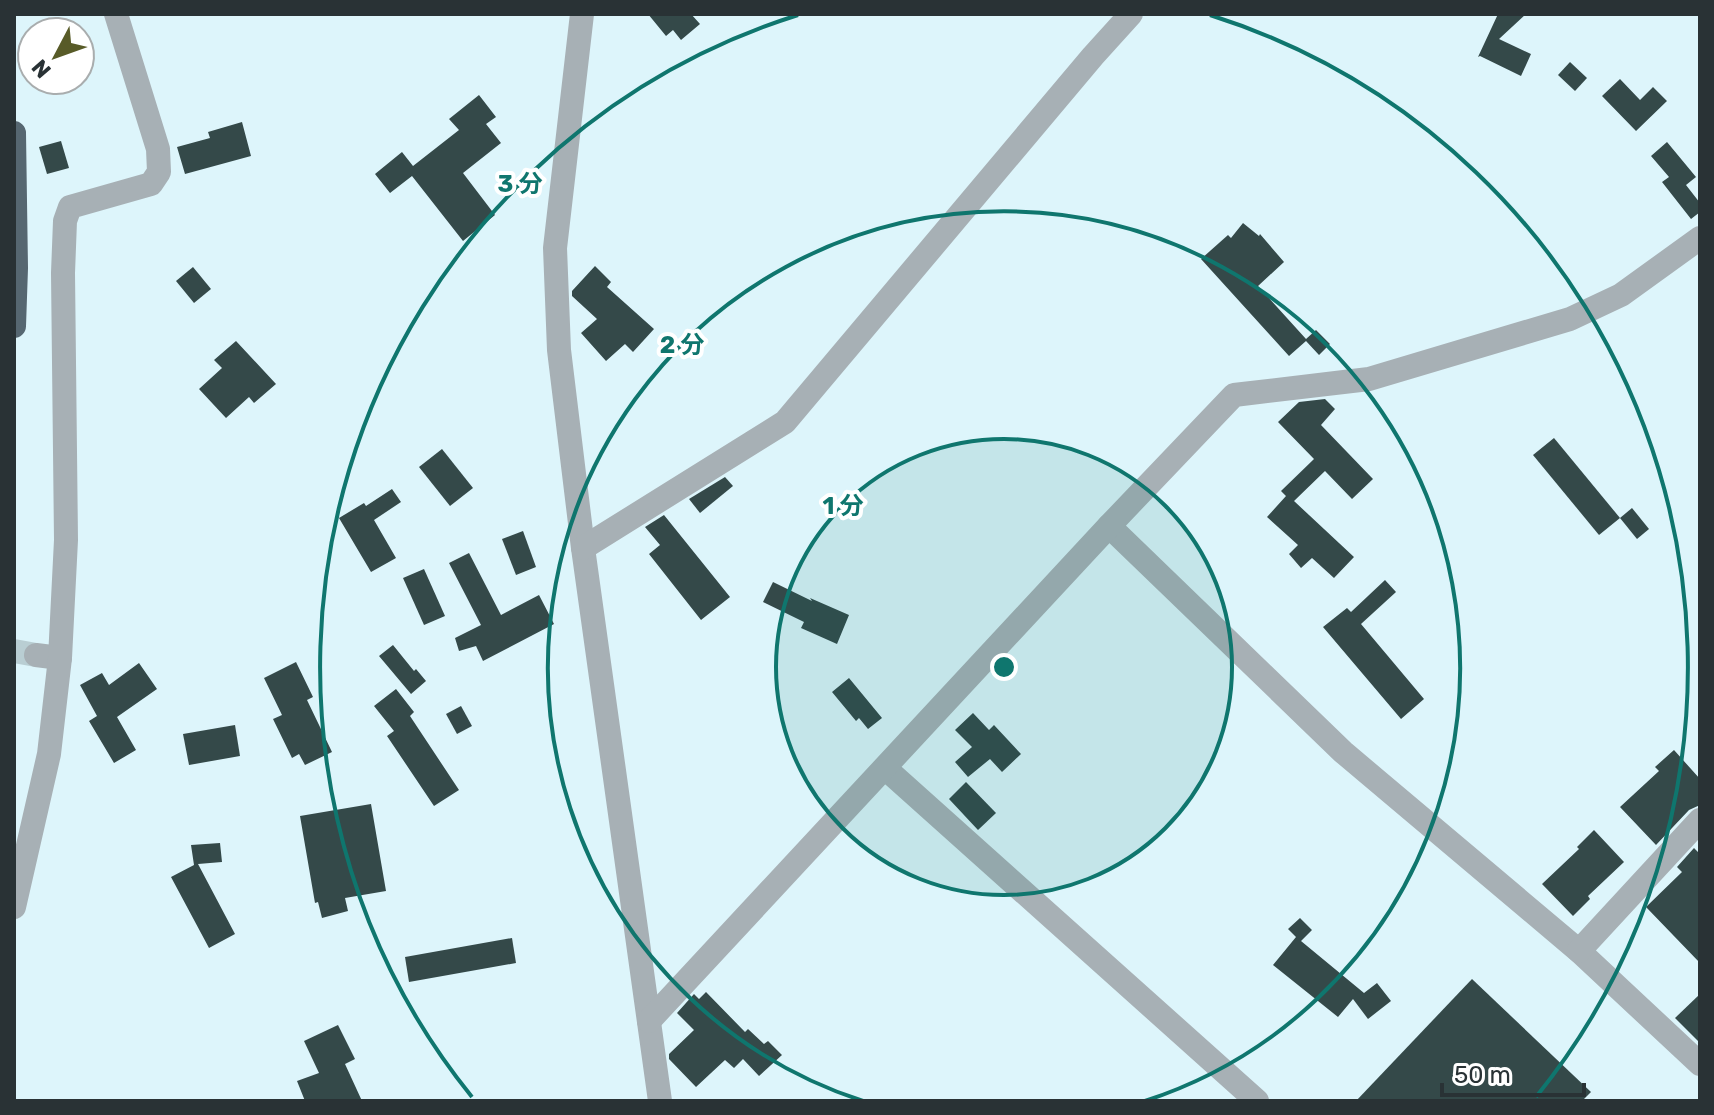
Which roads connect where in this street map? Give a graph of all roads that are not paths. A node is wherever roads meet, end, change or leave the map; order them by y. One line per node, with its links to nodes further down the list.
1 (116, 14): 11 (street)
2 (582, 14): 8 (street)
3 (1131, 14): 8 (street)
4 (14, 133): 6 (highway)
5 (1700, 238): 7 (street)
6 (14, 326)
7 (1109, 526): 9 (street); 12 (street)
8 (583, 548): 13 (street)
9 (885, 768): 13 (street); 16 (street)
10 (1700, 820): 12 (street)
11 (14, 907)
12 (1579, 951): 14 (street)
13 (649, 1021): 15 (street)
14 (1700, 1064)
15 (660, 1101)
16 (1257, 1101)

